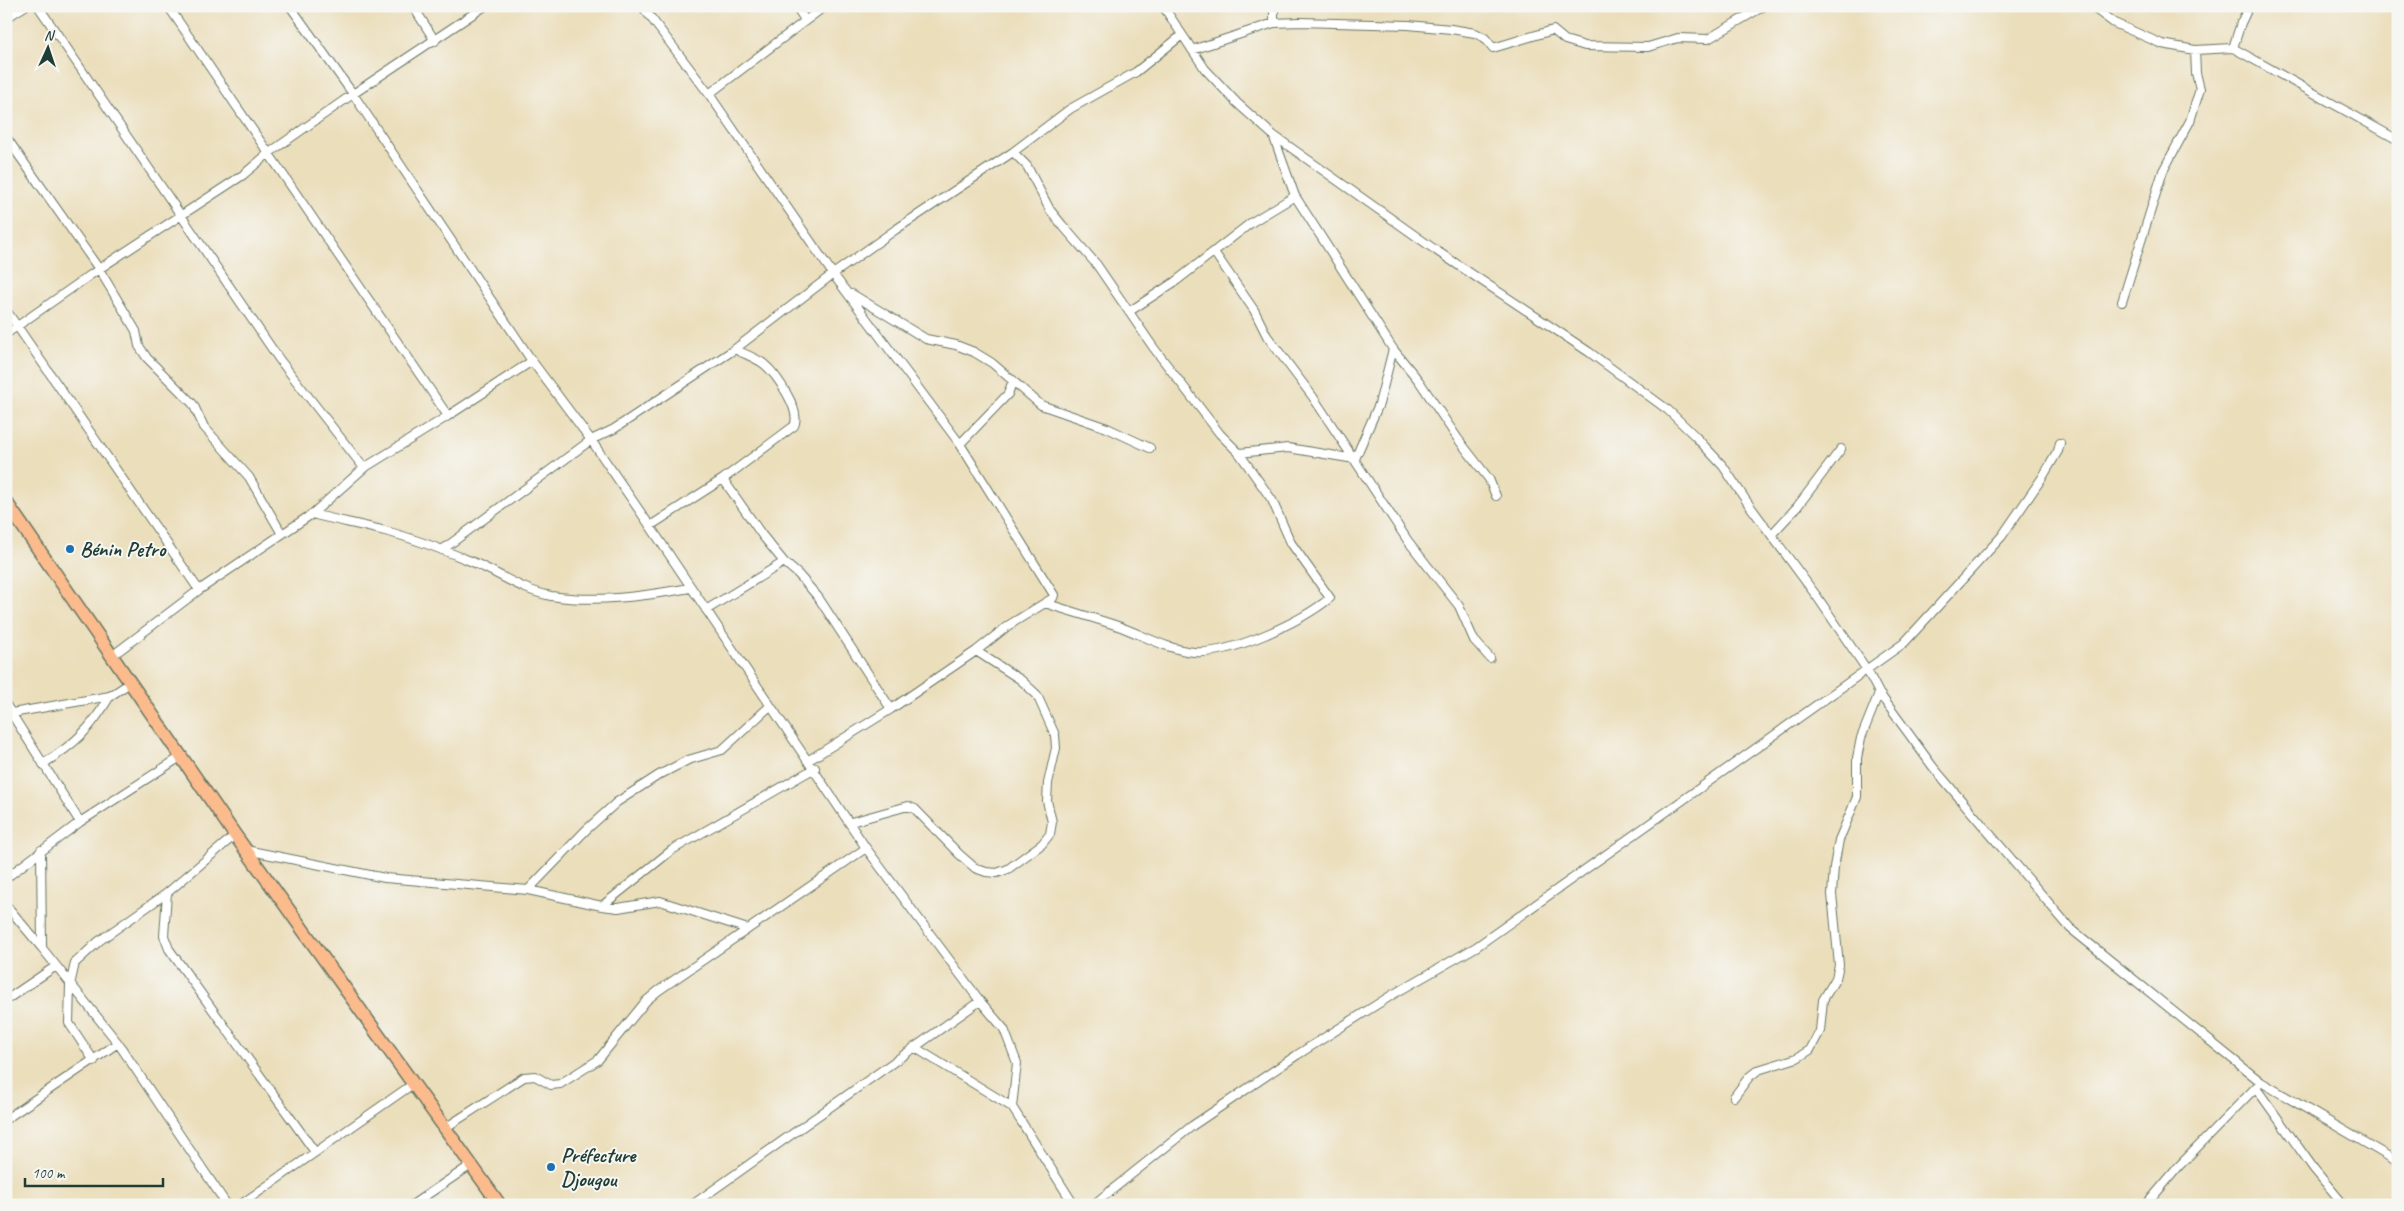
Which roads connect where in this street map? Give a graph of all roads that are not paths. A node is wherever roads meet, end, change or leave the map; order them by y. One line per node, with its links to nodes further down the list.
1 (25, 6): 15 (street)
2 (38, 6): 31 (street)
3 (168, 6): 29 (street)
4 (290, 6): 23 (street)
5 (413, 6): 19 (street)
6 (486, 6): 19 (street)
7 (642, 6): 24 (street)
8 (796, 6): 16 (street)
9 (825, 6): 16 (street)
10 (1163, 6): 18 (street)
11 (1274, 6): 17 (street)
12 (1764, 6): 17 (street)
13 (2092, 6): 22 (street)
14 (2249, 6): 20 (street)
15 (6, 18)
16 (805, 20): 24 (street)
17 (1274, 23): 21 (street)
18 (1182, 35): 21 (street); 28 (street)
19 (435, 41): 23 (street)
20 (2233, 48): 22 (street); 27 (street)
21 (1192, 50): 25 (street)
22 (2195, 50): 36 (street)
23 (353, 94): 29 (street); 43 (street)
24 (709, 94): 34 (street)
25 (1273, 135): 30 (street); 60 (street)
26 (6, 137): 33 (street)
27 (2398, 140)
28 (1013, 152): 34 (street); 38 (street)
29 (269, 153): 31 (street); 45 (street)
30 (1295, 196): 32 (street); 42 (street)
31 (181, 215): 33 (street); 53 (street)
32 (1214, 252): 38 (street); 52 (street)
33 (98, 269): 39 (street); 59 (street)
34 (833, 274): 35 (street); 41 (street)
35 (846, 290): 44 (street); 48 (street)
36 (2122, 302)
37 (6, 310): 39 (street)
38 (1130, 311): 51 (street)
39 (17, 326): 40 (street); 64 (street)
40 (6, 334)
41 (736, 349): 46 (street); 54 (street)
42 (1393, 349): 52 (street); 55 (street)
43 (532, 361): 45 (street); 46 (street)
44 (1013, 380): 48 (street); 49 (street)
45 (448, 416): 53 (street)
46 (591, 440): 58 (street); 61 (street)
47 (2060, 443): 70 (street)
48 (960, 444): 65 (street)
49 (1150, 448)
50 (1840, 449): 60 (street)
51 (1239, 453): 52 (street); 65 (street)
52 (1355, 459): 69 (street)
53 (364, 468): 57 (street)
54 (724, 479): 58 (street); 62 (street)
55 (1496, 496)
56 (6, 502): 68 (main road)
57 (312, 514): 59 (street); 61 (street)
58 (650, 526): 63 (street)
59 (282, 534): 64 (street)
60 (1772, 534): 70 (street)
61 (442, 550): 63 (street)
62 (784, 562): 66 (street); 76 (street)
63 (690, 588): 66 (street)
64 (199, 590): 68 (street)
65 (1045, 603): 67 (street)
66 (706, 610): 75 (street)
67 (976, 651): 76 (street); 83 (street)
68 (112, 656): 71 (main road)
69 (1490, 658)
70 (1867, 670): 72 (street); 117 (street)
71 (130, 682): 73 (street); 78 (main road)
72 (1879, 693): 103 (street); 104 (street)
73 (110, 696): 77 (street); 80 (street)
74 (6, 706): 77 (street)
75 (770, 706): 79 (street); 89 (street)
76 (891, 709): 79 (street)
77 (12, 713): 80 (street)
78 (182, 756): 82 (street); 84 (main road)
79 (809, 760): 81 (street)
80 (43, 764): 82 (street)
81 (815, 768): 83 (street); 92 (street)
82 (80, 822): 86 (street)
83 (851, 822): 85 (street)
84 (235, 835): 87 (main road); 90 (street)
85 (866, 848): 93 (street); 98 (street)
86 (41, 850): 88 (street); 94 (street)
87 (246, 850): 89 (street); 102 (main road)
88 (6, 878)
89 (528, 890): 92 (street)
90 (167, 893): 96 (street); 108 (street)
91 (6, 905): 94 (street)
92 (602, 906): 93 (street)
93 (748, 929): 107 (street)
94 (42, 948): 95 (street)
95 (56, 966): 96 (street); 97 (street)
96 (70, 986): 99 (street); 101 (street)
97 (6, 1000)
98 (980, 1001): 100 (street); 105 (street)
99 (118, 1043): 101 (street); 111 (street)
100 (914, 1047): 105 (street); 115 (street)
101 (94, 1061): 106 (street)
102 (413, 1084): 107 (main road); 108 (street)
103 (2259, 1085): 109 (street); 118 (street); 119 (street)
104 (1734, 1097)
105 (1012, 1107): 116 (street)
106 (6, 1119)
107 (445, 1128): 110 (main road)
108 (315, 1152): 112 (street)
109 (2398, 1162)
110 (472, 1165): 113 (street); 114 (main road)
111 (227, 1205)
112 (240, 1205)
113 (412, 1205)
114 (500, 1205)
115 (692, 1205)
116 (1074, 1205)
117 (1093, 1205)
118 (2146, 1205)
119 (2344, 1205)

